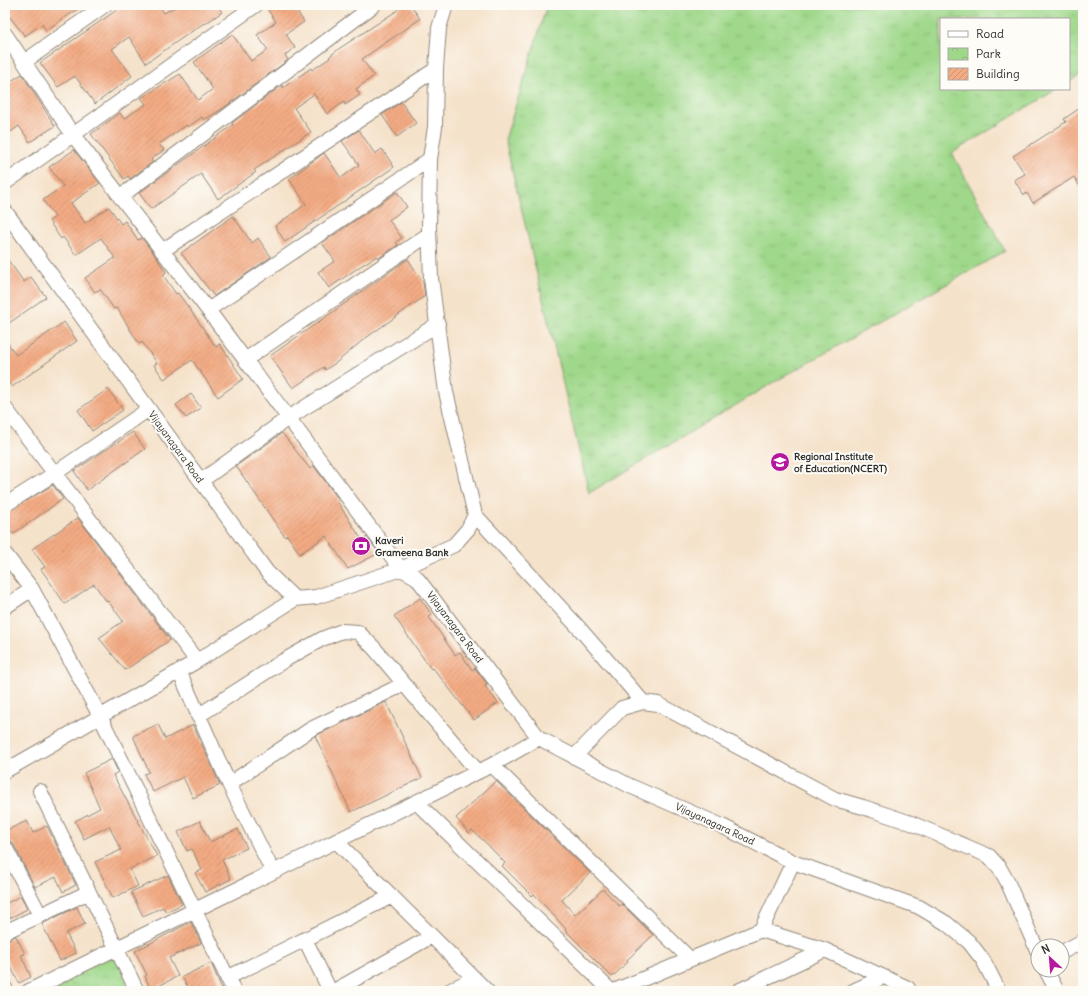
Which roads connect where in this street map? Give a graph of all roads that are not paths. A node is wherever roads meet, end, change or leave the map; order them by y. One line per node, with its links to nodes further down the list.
1 (105, 5): 6 (street)
2 (256, 5): 8 (street)
3 (374, 5): 11 (street)
4 (446, 5): 7 (street)
5 (5, 34): 6 (street, Vijayanagara Road)
6 (24, 62): 8 (street, Vijayanagara Road)
7 (436, 69): 9 (street); 14 (street)
8 (73, 135): 10 (street); 11 (street, Vijayanagara Road)
9 (430, 159): 13 (street); 15 (street)
10 (5, 183)
11 (120, 197): 14 (street, Vijayanagara Road)
12 (5, 211): 19 (street, Vijayanagara Road)
13 (429, 234): 16 (street); 17 (street)
14 (162, 251): 15 (street, Vijayanagara Road)
15 (208, 310): 17 (street, Vijayanagara Road)
16 (438, 324): 20 (street); 24 (street)
17 (245, 360): 20 (street, Vijayanagara Road)
18 (5, 408): 21 (street)
19 (148, 409): 21 (street); 22 (street, Vijayanagara Road)
20 (288, 418): 22 (street); 26 (street, Vijayanagara Road)
21 (54, 474): 23 (street); 30 (street)
22 (201, 482): 28 (street, Vijayanagara Road)
23 (5, 505)
24 (475, 515): 26 (street); 33 (street)
25 (5, 554): 27 (street)
26 (401, 569): 28 (street); 36 (street, Vijayanagara Road)
27 (32, 588): 29 (street); 34 (street)
28 (295, 599): 30 (street)
29 (5, 607)
30 (197, 661): 31 (street)
31 (179, 671): 34 (street); 35 (street)
32 (404, 684): 35 (street); 40 (street); 41 (street)
33 (643, 702): 37 (street); 55 (street)
34 (100, 716): 39 (street); 50 (street)
35 (198, 716): 41 (street)
36 (540, 738): 37 (street, Vijayanagara Road); 38 (street)
37 (574, 757): 46 (street, Vijayanagara Road)
38 (492, 765): 40 (street); 61 (street)
39 (5, 771)
40 (478, 772): 43 (street)
41 (229, 784): 47 (street)
42 (40, 791): 48 (street)
43 (416, 802): 44 (street); 73 (street)
44 (336, 841): 47 (street); 49 (street)
45 (5, 847): 51 (street)
46 (793, 862): 52 (street); 77 (street, Vijayanagara Road)
47 (273, 872): 50 (street)
48 (89, 892): 51 (street); 58 (street)
49 (392, 896): 54 (street); 56 (street)
50 (195, 911): 58 (street); 63 (street)
51 (40, 915): 53 (street)
52 (761, 930): 60 (street); 61 (street)
53 (5, 932)
54 (432, 936): 64 (street); 70 (street)
55 (1032, 938)
56 (304, 939): 63 (street); 69 (street)
57 (1083, 941): 59 (street)
58 (117, 948): 66 (street); 67 (street)
59 (1070, 948)
60 (825, 950): 62 (street); 74 (street)
61 (690, 959): 73 (street)
62 (883, 977): 75 (street); 76 (street)
63 (227, 978): 68 (street)
64 (474, 978): 71 (street); 72 (street)
65 (1050, 978): 78 (street)
66 (29, 991)
67 (137, 991)
68 (234, 991)
69 (330, 991)
70 (334, 991)
71 (449, 991)
72 (486, 991)
73 (612, 991)
74 (738, 991)
75 (853, 991)
76 (909, 991)
77 (999, 991)
78 (1057, 991)

